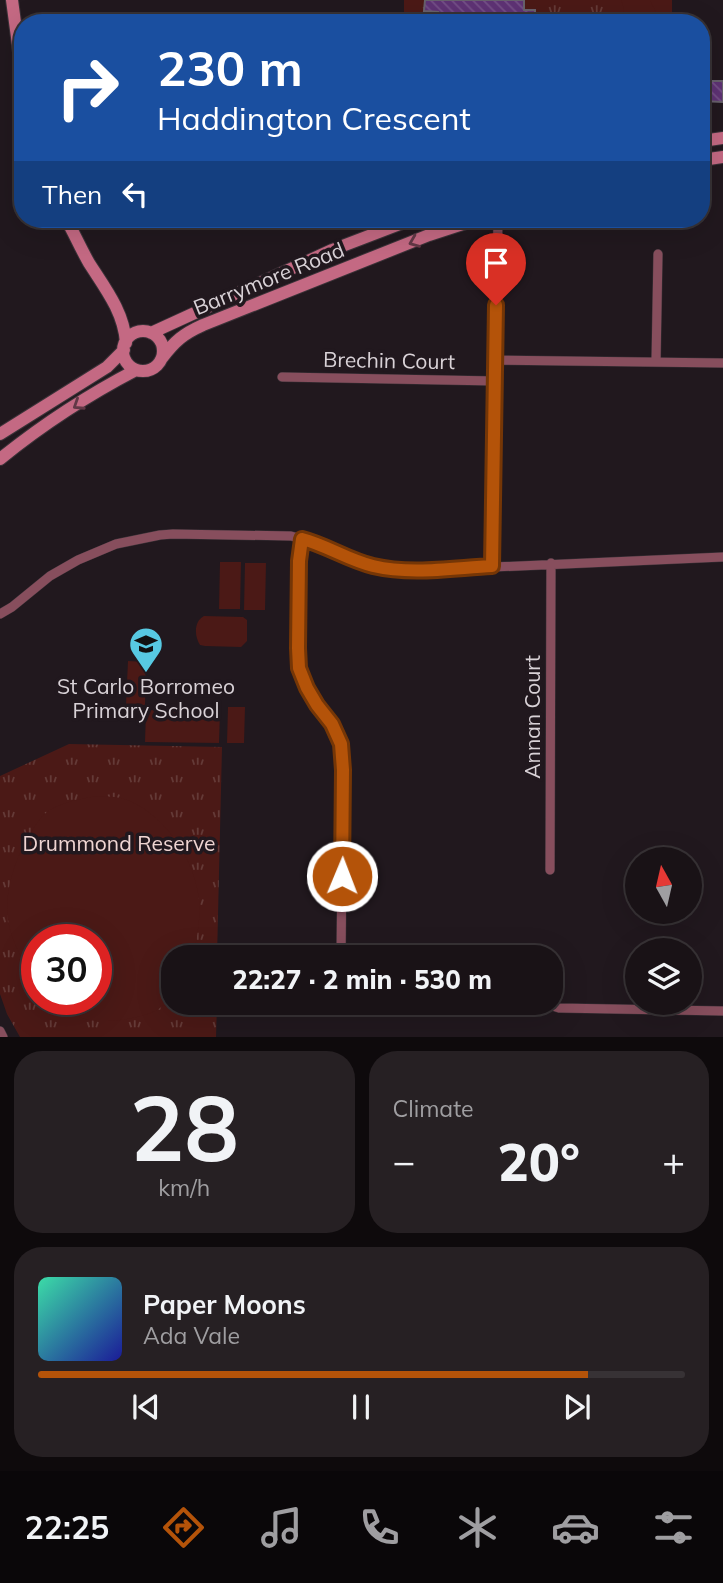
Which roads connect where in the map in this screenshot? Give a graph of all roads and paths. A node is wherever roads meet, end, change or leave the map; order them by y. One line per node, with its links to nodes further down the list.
1 (71, 228): 6 (street)
2 (390, 228): 7 (street, Barrymore Road)
3 (452, 228): 9 (street, Barrymore Road, one-way to 9)
4 (498, 228): 10 (street)
5 (658, 254): 11 (street)
6 (116, 308): 7 (street); 8 (street)
7 (147, 333): 8 (street); 9 (street)
8 (125, 346): 13 (street); 16 (street)
9 (162, 358): 13 (street)
10 (495, 359): 11 (street); 15 (street)
11 (656, 362): 12 (street)
12 (723, 363)
13 (136, 370): 17 (street, one-way to 17)
14 (282, 377): 15 (street, Brechin Court)
15 (495, 381): 21 (street)
16 (0, 434)
17 (0, 459)
18 (302, 539): 21 (street); 22 (street); 24 (street)
19 (723, 557): 20 (street)
20 (551, 564): 21 (street); 23 (street, Annan Court)
21 (492, 566)
22 (0, 614)
23 (550, 870)
24 (341, 945)
25 (563, 1008): 26 (street)
26 (723, 1011)
27 (0, 1031): 28 (street)
28 (3, 1037)

